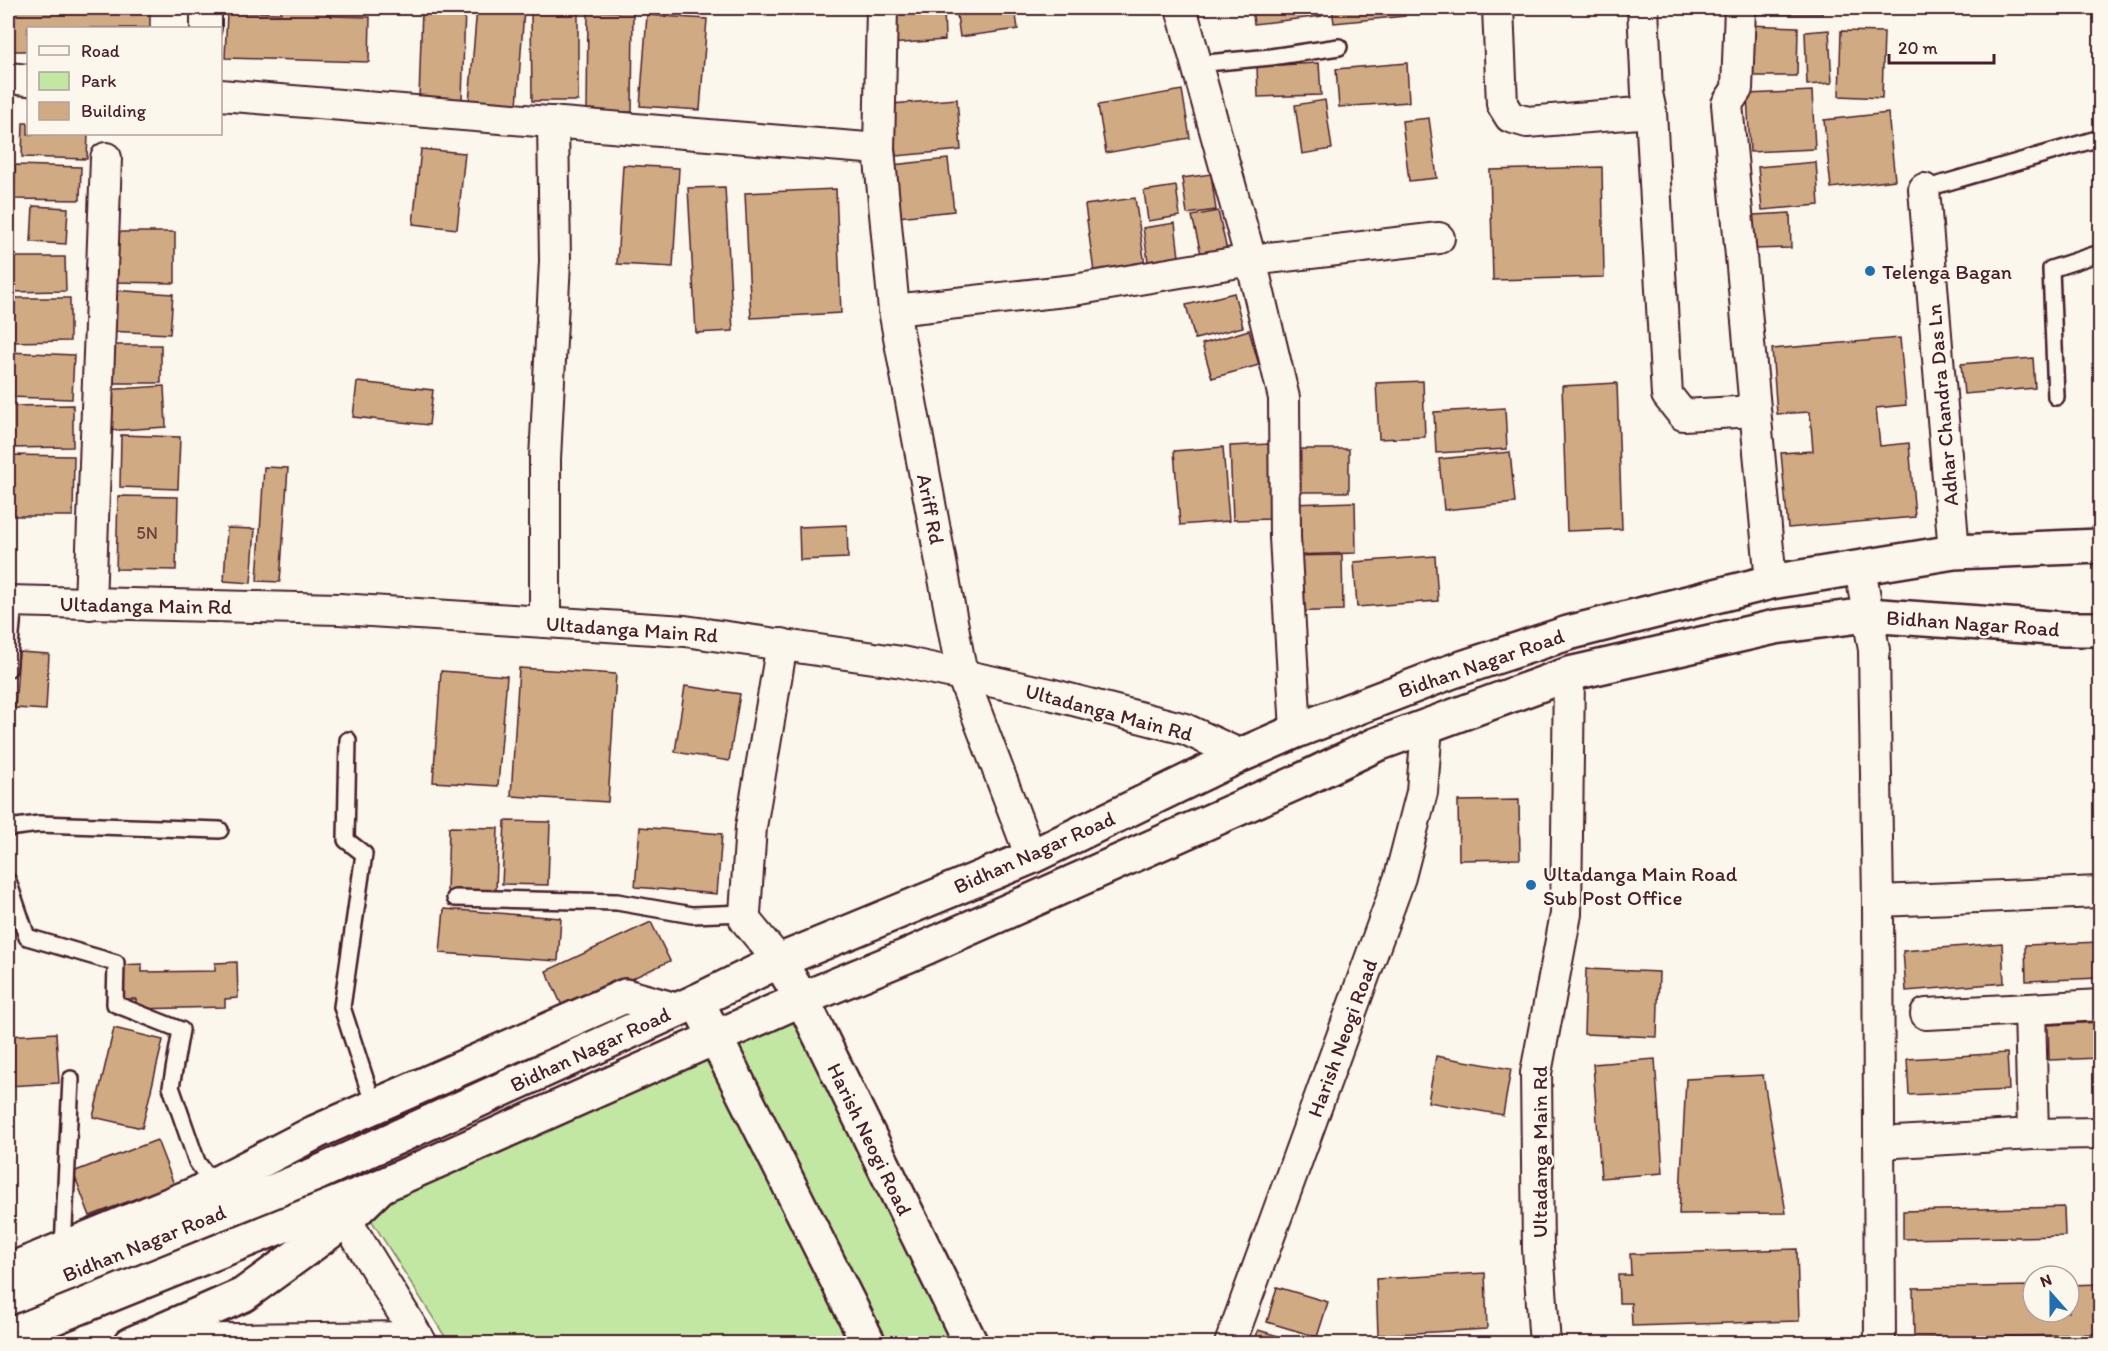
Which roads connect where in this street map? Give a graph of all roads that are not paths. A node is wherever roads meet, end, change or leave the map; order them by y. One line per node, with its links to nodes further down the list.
1 (206, 8): 7 (street)
2 (882, 8): 16 (street, Ariff Rd)
3 (1181, 8): 9 (street)
4 (1498, 8): 13 (street)
5 (1643, 8): 13 (street)
6 (1740, 8): 24 (street)
7 (206, 27)
8 (1339, 46): 9 (lane)
9 (1196, 64): 21 (street)
10 (8, 78): 11 (street)
11 (27, 80)
12 (222, 96): 14 (street)
13 (1651, 112): 24 (street)
14 (553, 122): 16 (street); 32 (street)
15 (2100, 138): 18 (lane, Adhar Chandra Das Ln)
16 (879, 149): 22 (street, Ariff Rd)
17 (106, 158): 30 (street)
18 (1924, 189): 26 (street, Adhar Chandra Das Ln)
19 (1439, 238): 21 (street)
20 (2100, 253): 23 (lane)
21 (1251, 260): 22 (street); 39 (street)
22 (894, 310): 37 (street, Ariff Rd)
23 (2056, 397)
24 (1755, 411): 28 (street)
25 (2100, 546): 26 (main road, Bidhan Nagar Road)
26 (1954, 552): 27 (main road, Bidhan Nagar Road)
27 (1860, 568): 28 (main road, Bidhan Nagar Road); 31 (street)
28 (1771, 582): 39 (main road, Bidhan Nagar Road)
29 (11, 601): 30 (street, Ultadanga Main Rd); 35 (lane)
30 (90, 604): 32 (street, Ultadanga Main Rd)
31 (1867, 615): 33 (main road, Bidhan Nagar Road); 36 (main road, Bidhan Nagar Road); 48 (street)
32 (545, 622): 34 (street, Ultadanga Main Rd)
33 (2100, 629)
34 (782, 644): 37 (street, Ultadanga Main Rd); 49 (street)
35 (8, 669)
36 (1569, 674): 38 (main road, Bidhan Nagar Road); 74 (street, Ultadanga Main Rd)
37 (962, 675): 41 (street, Ultadanga Main Rd); 44 (street, Ariff Rd)
38 (1427, 726): 51 (main road, Bidhan Nagar Road); 73 (street, Harish Neogi Road)
39 (1296, 731): 41 (main road, Bidhan Nagar Road)
40 (348, 740): 58 (lane)
41 (1241, 755): 44 (main road, Bidhan Nagar Road)
42 (8, 828): 43 (lane)
43 (220, 830)
44 (1030, 857): 50 (main road, Bidhan Nagar Road)
45 (8, 881): 62 (lane)
46 (2100, 892): 48 (street)
47 (455, 898): 49 (lane)
48 (1878, 901): 61 (street)
49 (745, 913): 50 (street)
50 (779, 961): 51 (main road, Harish Neogi Road); 52 (main road, Bidhan Nagar Road)
51 (802, 999): 56 (main road, Bidhan Nagar Road); 72 (main road, Harish Neogi Road)
52 (686, 1005): 56 (main road); 58 (main road); 66 (main road, Bidhan Nagar Road)
53 (2100, 1005): 54 (street)
54 (2030, 1009): 55 (street); 60 (street)
55 (1926, 1014)
56 (717, 1038): 63 (main road, Bidhan Nagar Road); 71 (main road)
57 (71, 1079): 64 (lane)
58 (374, 1106): 62 (main road)
59 (2100, 1133): 60 (street)
60 (2033, 1134): 61 (street)
61 (1879, 1143): 75 (street)
62 (213, 1184): 64 (main road)
63 (339, 1213): 67 (main road, Bidhan Nagar Road); 68 (street); 70 (main road)
64 (63, 1248): 65 (main road)
65 (8, 1271)
66 (8, 1298)
67 (8, 1336)
68 (420, 1340): 69 (street)
69 (327, 1341): 70 (street)
70 (134, 1342)
71 (869, 1344)
72 (970, 1344)
73 (1230, 1344)
74 (1545, 1344)
75 (1880, 1344)

